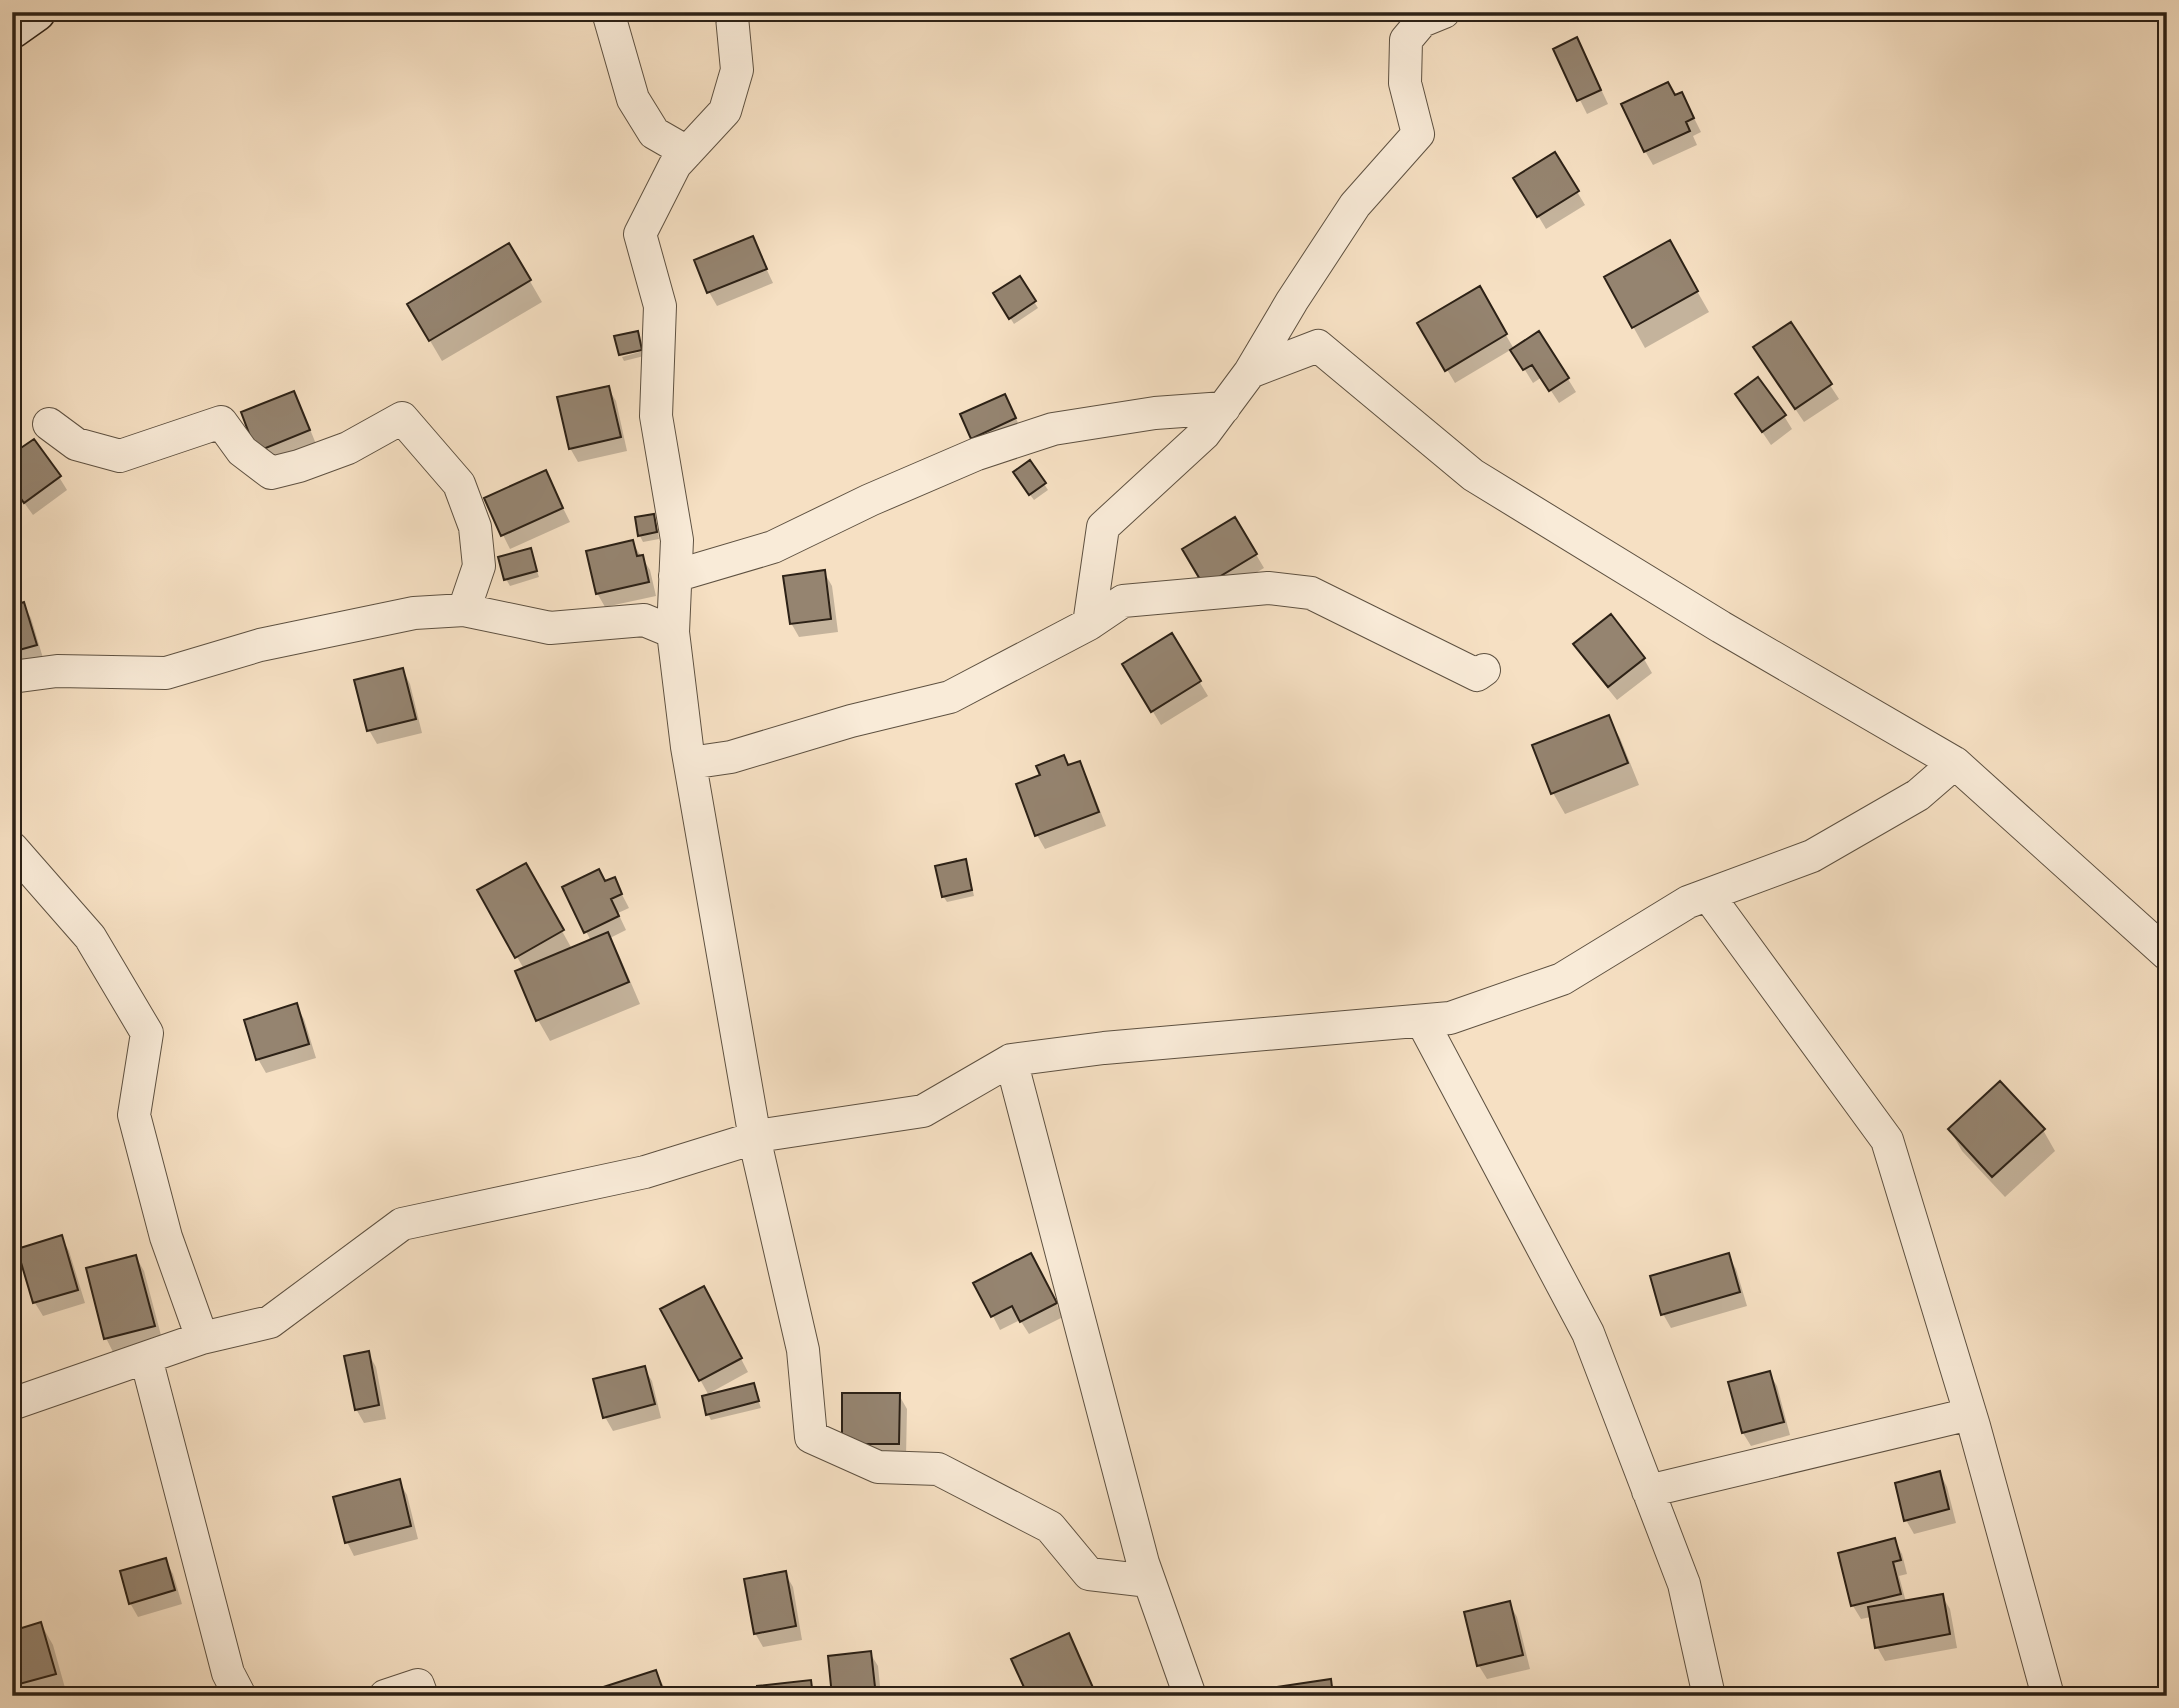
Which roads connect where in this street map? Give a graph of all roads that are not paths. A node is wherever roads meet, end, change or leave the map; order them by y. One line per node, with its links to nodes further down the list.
1 (36, 12): 5 (street)
2 (608, 12): 6 (street)
3 (729, 12): 6 (street)
4 (1444, 12): 7 (street)
5 (12, 29)
6 (687, 152): 10 (street)
7 (1250, 372): 8 (street); 17 (street)
8 (1224, 408): 10 (street); 12 (street)
9 (49, 424): 11 (street)
10 (675, 576): 13 (street)
11 (464, 610): 13 (street); 15 (street)
12 (1089, 624): 14 (street); 16 (street)
13 (673, 632): 16 (street)
14 (1484, 670)
15 (12, 677)
16 (690, 763): 23 (street)
17 (1955, 763): 19 (street); 20 (street)
18 (12, 848): 24 (street)
19 (1708, 895): 21 (street); 27 (street)
20 (2167, 954)
21 (1422, 1021): 22 (street); 28 (street)
22 (1011, 1060): 23 (street); 29 (street)
23 (755, 1138): 24 (street); 29 (street)
24 (202, 1338): 25 (street)
25 (146, 1358): 26 (street); 30 (street)
26 (12, 1404)
27 (1970, 1414): 28 (street); 35 (street)
28 (1648, 1491): 34 (street)
29 (1149, 1581): 33 (street)
30 (240, 1696)
31 (384, 1696): 32 (street)
32 (422, 1696)
33 (1190, 1696)
34 (1709, 1696)
35 (2048, 1696)

